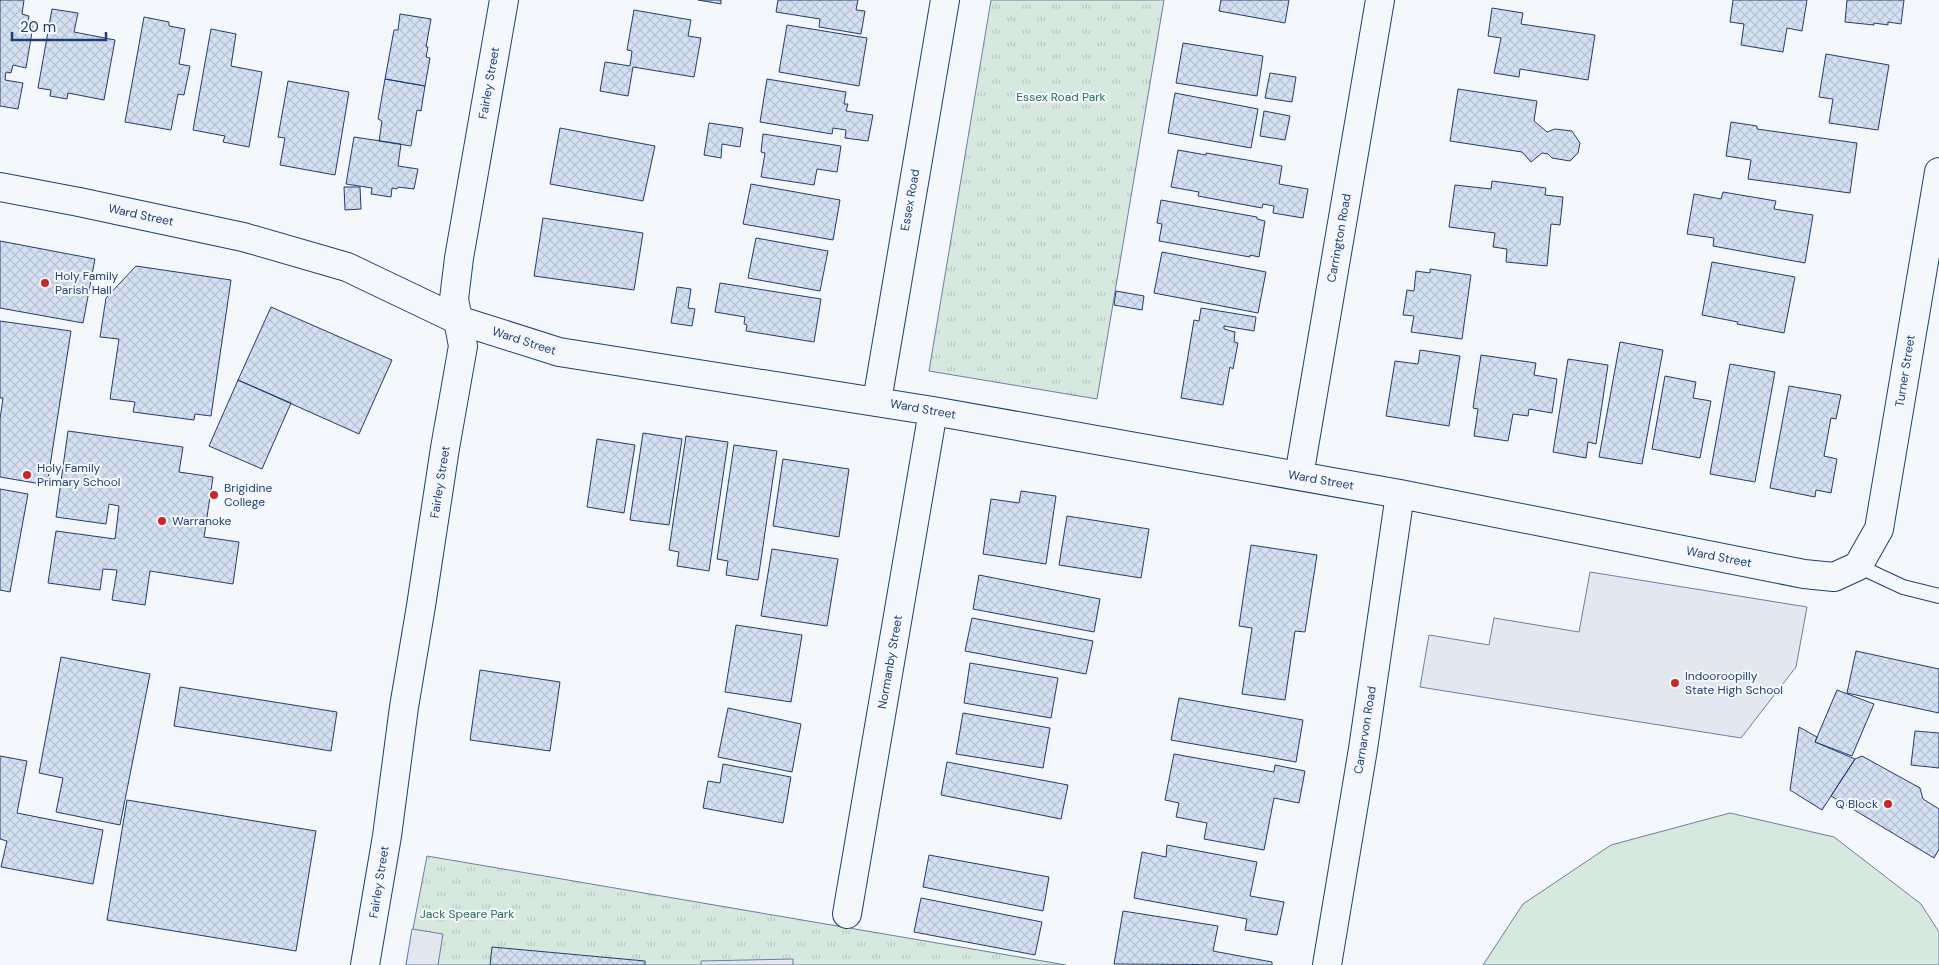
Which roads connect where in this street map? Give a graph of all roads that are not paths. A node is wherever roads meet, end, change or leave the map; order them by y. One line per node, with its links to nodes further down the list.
1 (504, 0): 6 (street, Fairley Street)
2 (944, 0): 7 (street, Essex Road)
3 (1380, 0): 9 (street, Carrington Road)
4 (1939, 172): 11 (street, Turner Street)
5 (0, 187): 6 (street, Ward Street)
6 (458, 320): 7 (street, Ward Street); 14 (street, Fairley Street)
7 (877, 401): 8 (street, Ward Street)
8 (933, 411): 9 (street, Ward Street); 13 (street, Normanby Street)
9 (1299, 476): 10 (street, Ward Street)
10 (1400, 494): 11 (street, Ward Street); 15 (street, Carnarvon Road)
11 (1858, 566): 12 (lane)
12 (1939, 596)
13 (847, 914)
14 (365, 965)
15 (1327, 965)

